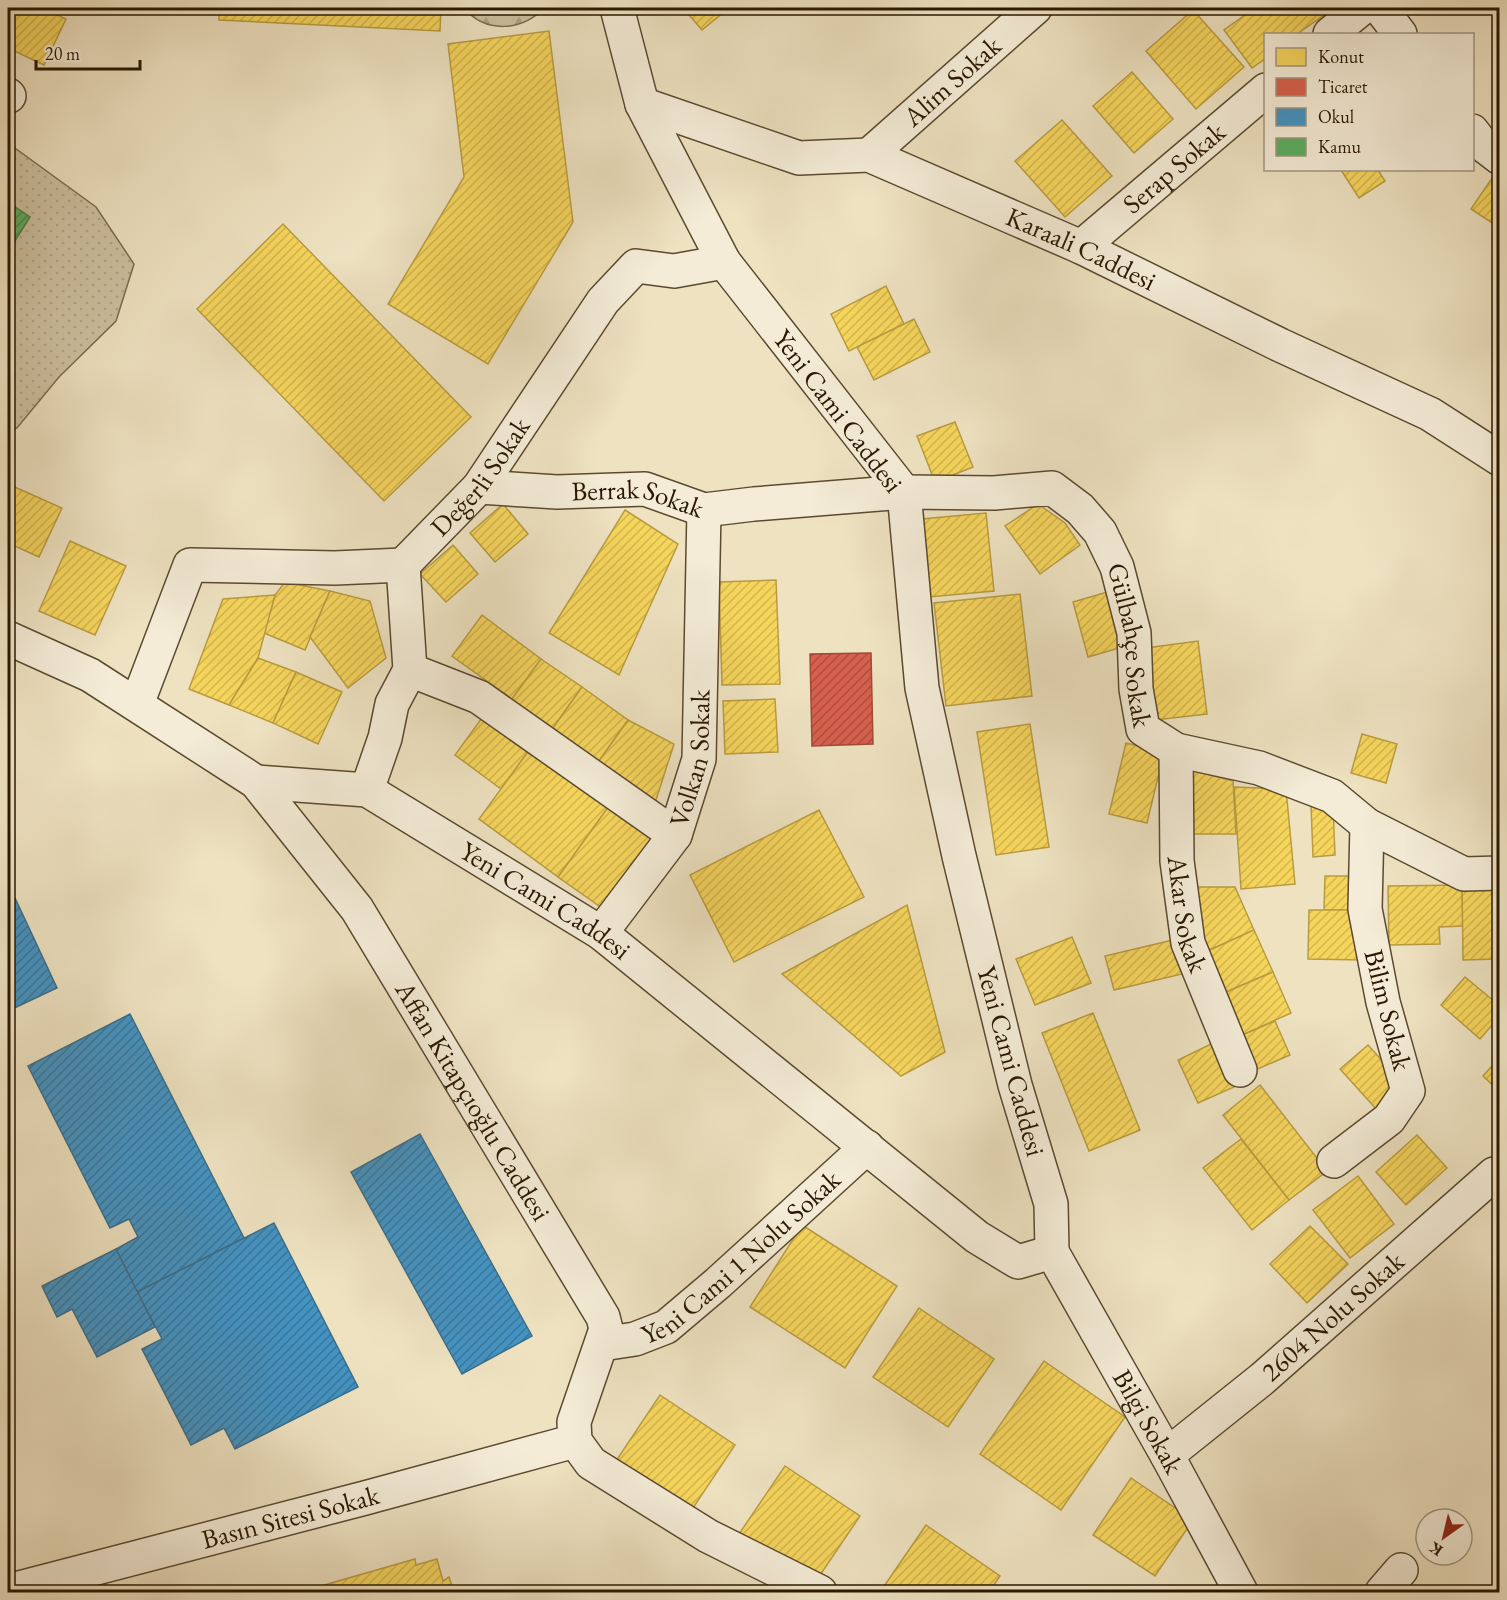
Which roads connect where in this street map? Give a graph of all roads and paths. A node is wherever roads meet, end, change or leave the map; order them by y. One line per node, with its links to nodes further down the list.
1 (617, 8): 8 (street, Yeni Cami Caddesi)
2 (1035, 8): 10 (street, Alim Sokak)
3 (1362, 8): 5 (street)
4 (1380, 8): 6 (street)
5 (1331, 33)
6 (1399, 33)
7 (1264, 92): 12 (street, Serap Sokak)
8 (642, 104): 10 (street, Karaali Caddesi); 13 (street, Yeni Cami Caddesi)
9 (1474, 132): 11 (street)
10 (869, 155): 12 (street, Karaali Caddesi)
11 (1500, 158)
12 (1081, 247): 14 (street, Karaali Caddesi)
13 (724, 262): 15 (street, Değerli Sokak); 16 (street, Yeni Cami Caddesi)
14 (1500, 459)
15 (479, 487): 17 (street, Berrak Sokak); 18 (street, Değerli Sokak)
16 (904, 492): 17 (street, Berrak Sokak); 22 (street, Gülbahçe Sokak); 33 (street, Yeni Cami Caddesi)
17 (704, 510): 26 (street, Volkan Sokak)
18 (403, 565): 20 (street); 21 (street)
19 (8, 638): 21 (street, Affan Kitapçıoğlu Caddesi)
20 (410, 670): 24 (street); 26 (street, Volkan Sokak)
21 (137, 704): 23 (street, Affan Kitapçıoğlu Caddesi)
22 (1176, 750): 25 (street, Gülbahçe Sokak); 29 (street, Akar Sokak)
23 (256, 782): 24 (street, Yeni Cami Caddesi); 34 (street, Affan Kitapçıoğlu Caddesi)
24 (367, 790): 28 (street, Yeni Cami Caddesi)
25 (1367, 825): 27 (street, Gülbahçe Sokak); 31 (street, Bilim Sokak)
26 (675, 835): 28 (street)
27 (1500, 873)
28 (601, 933): 30 (street, Yeni Cami Caddesi)
29 (1240, 1070)
30 (867, 1147): 33 (street, Yeni Cami Caddesi); 34 (street, Yeni Cami 1 Nolu Sokak)
31 (1334, 1161)
32 (1494, 1174): 36 (street, 2604 Nolu Sokak)
33 (1052, 1252): 36 (street, Bilgi Sokak)
34 (602, 1344): 35 (street, Affan Kitapçıoğlu Caddesi)
35 (575, 1441): 37 (street, Basın Sitesi Sokak); 38 (street)
36 (1167, 1455): 39 (street, Bilgi Sokak)
37 (8, 1591)
38 (820, 1593)
39 (1241, 1593)

